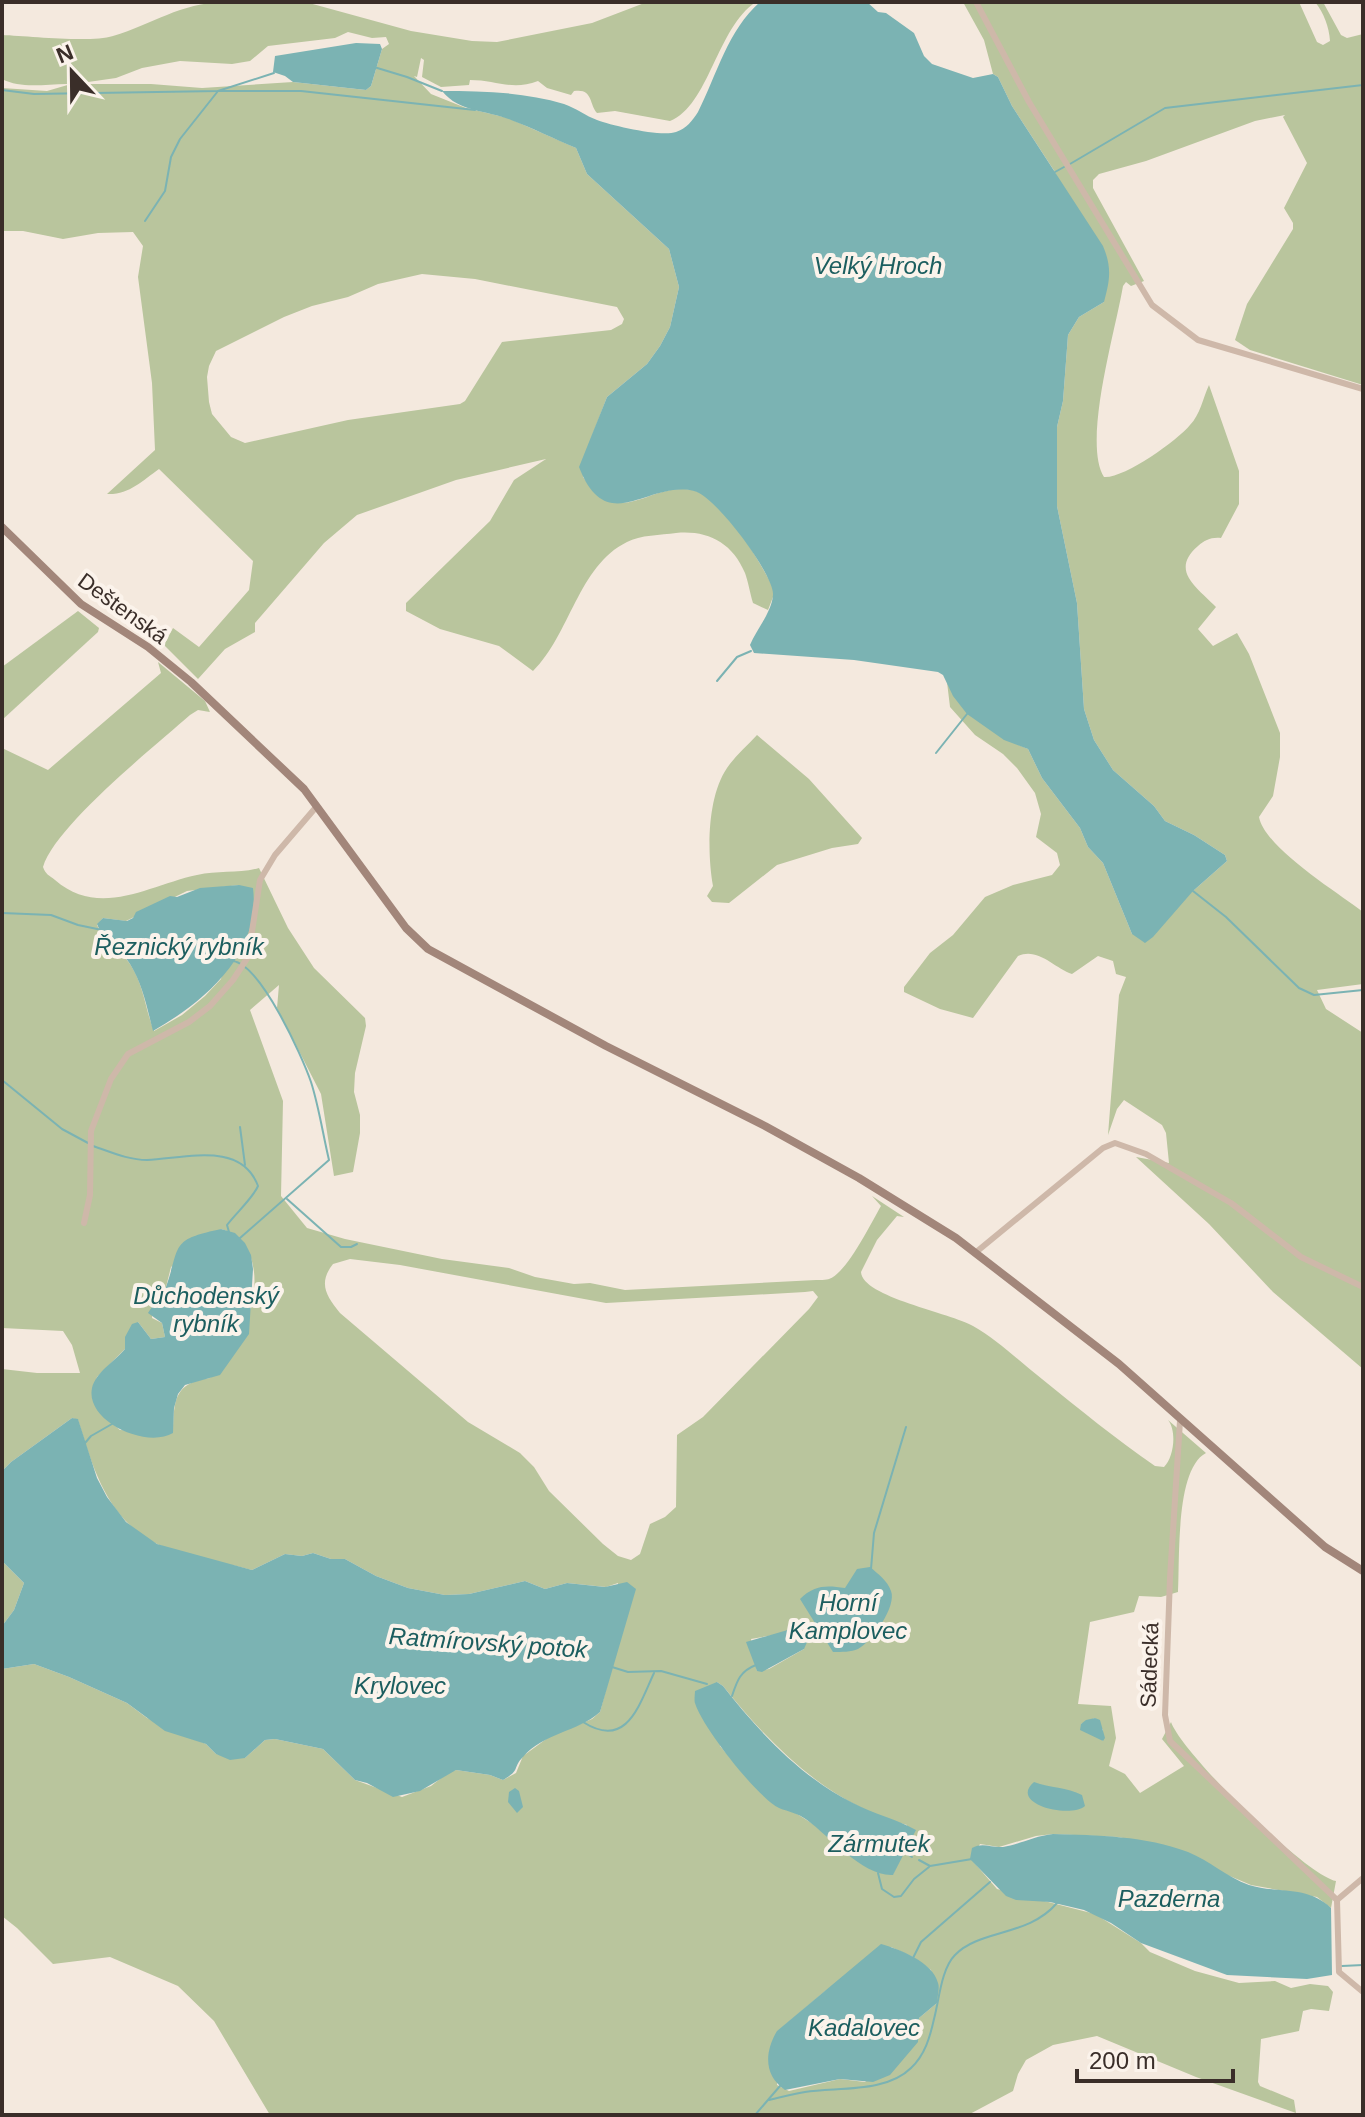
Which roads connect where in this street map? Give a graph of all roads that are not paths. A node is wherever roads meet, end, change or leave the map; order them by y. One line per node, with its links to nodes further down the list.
1 (976, 2): 2 (street)
2 (1363, 389)
3 (2, 527): 4 (main road, Deštenská)
4 (318, 805): 5 (street); 6 (main road, Deštenská)
5 (84, 1223)
6 (975, 1253): 7 (street); 8 (main road, Deštenská)
7 (1363, 1287)
8 (1180, 1421): 9 (main road, Deštenská); 11 (street, Sádecká)
9 (1363, 1571)
10 (1363, 1878): 11 (street)
11 (1337, 1900): 12 (street)
12 (1363, 1992)

